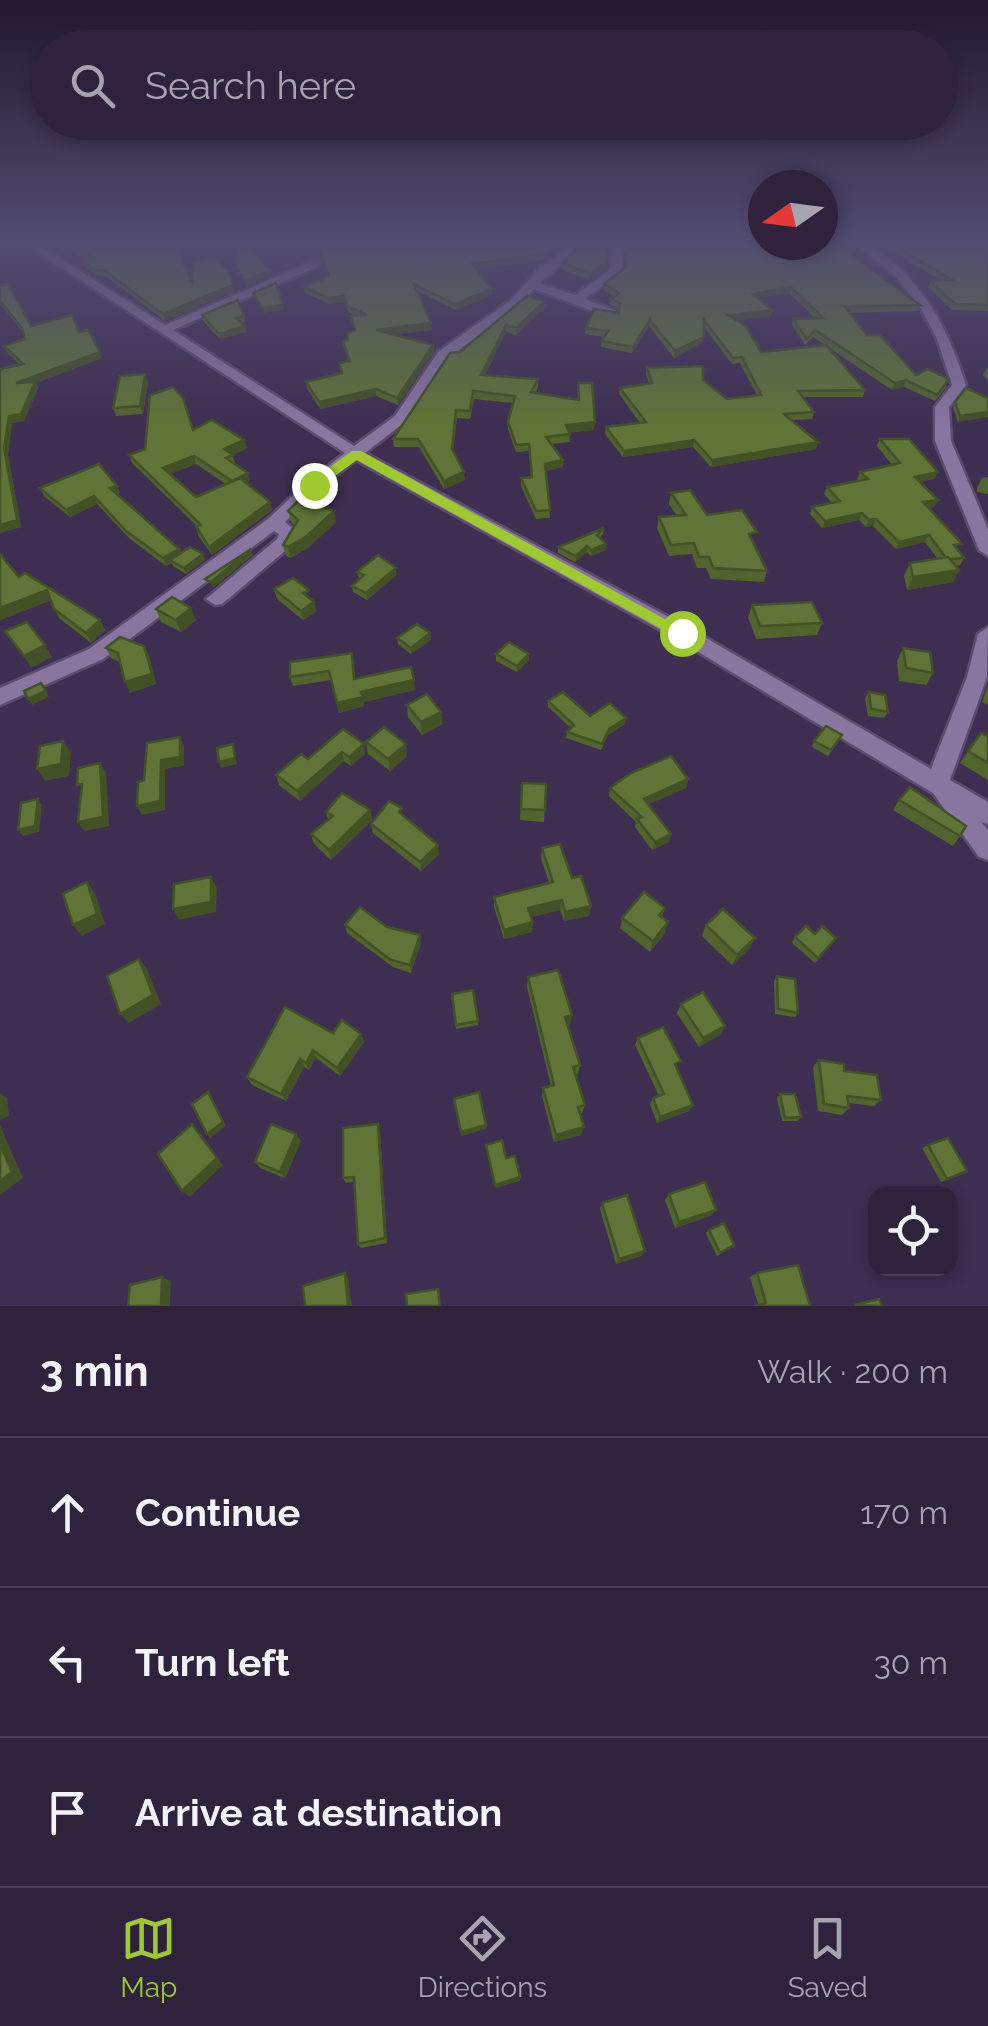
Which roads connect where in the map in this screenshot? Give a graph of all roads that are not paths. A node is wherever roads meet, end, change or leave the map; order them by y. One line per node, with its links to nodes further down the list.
1 (126, 304): 7 (street)
2 (223, 304): 7 (street)
3 (509, 304): 8 (street)
4 (586, 304): 6 (street)
5 (928, 304): 10 (street)
6 (612, 314)
7 (166, 329): 8 (street)
8 (356, 454): 9 (street); 14 (street)
9 (274, 523): 11 (street); 13 (street)
10 (988, 550)
11 (216, 600)
12 (988, 634): 14 (street)
13 (0, 697)
14 (937, 783): 15 (street); 16 (street)
15 (988, 814)
16 (988, 849)

